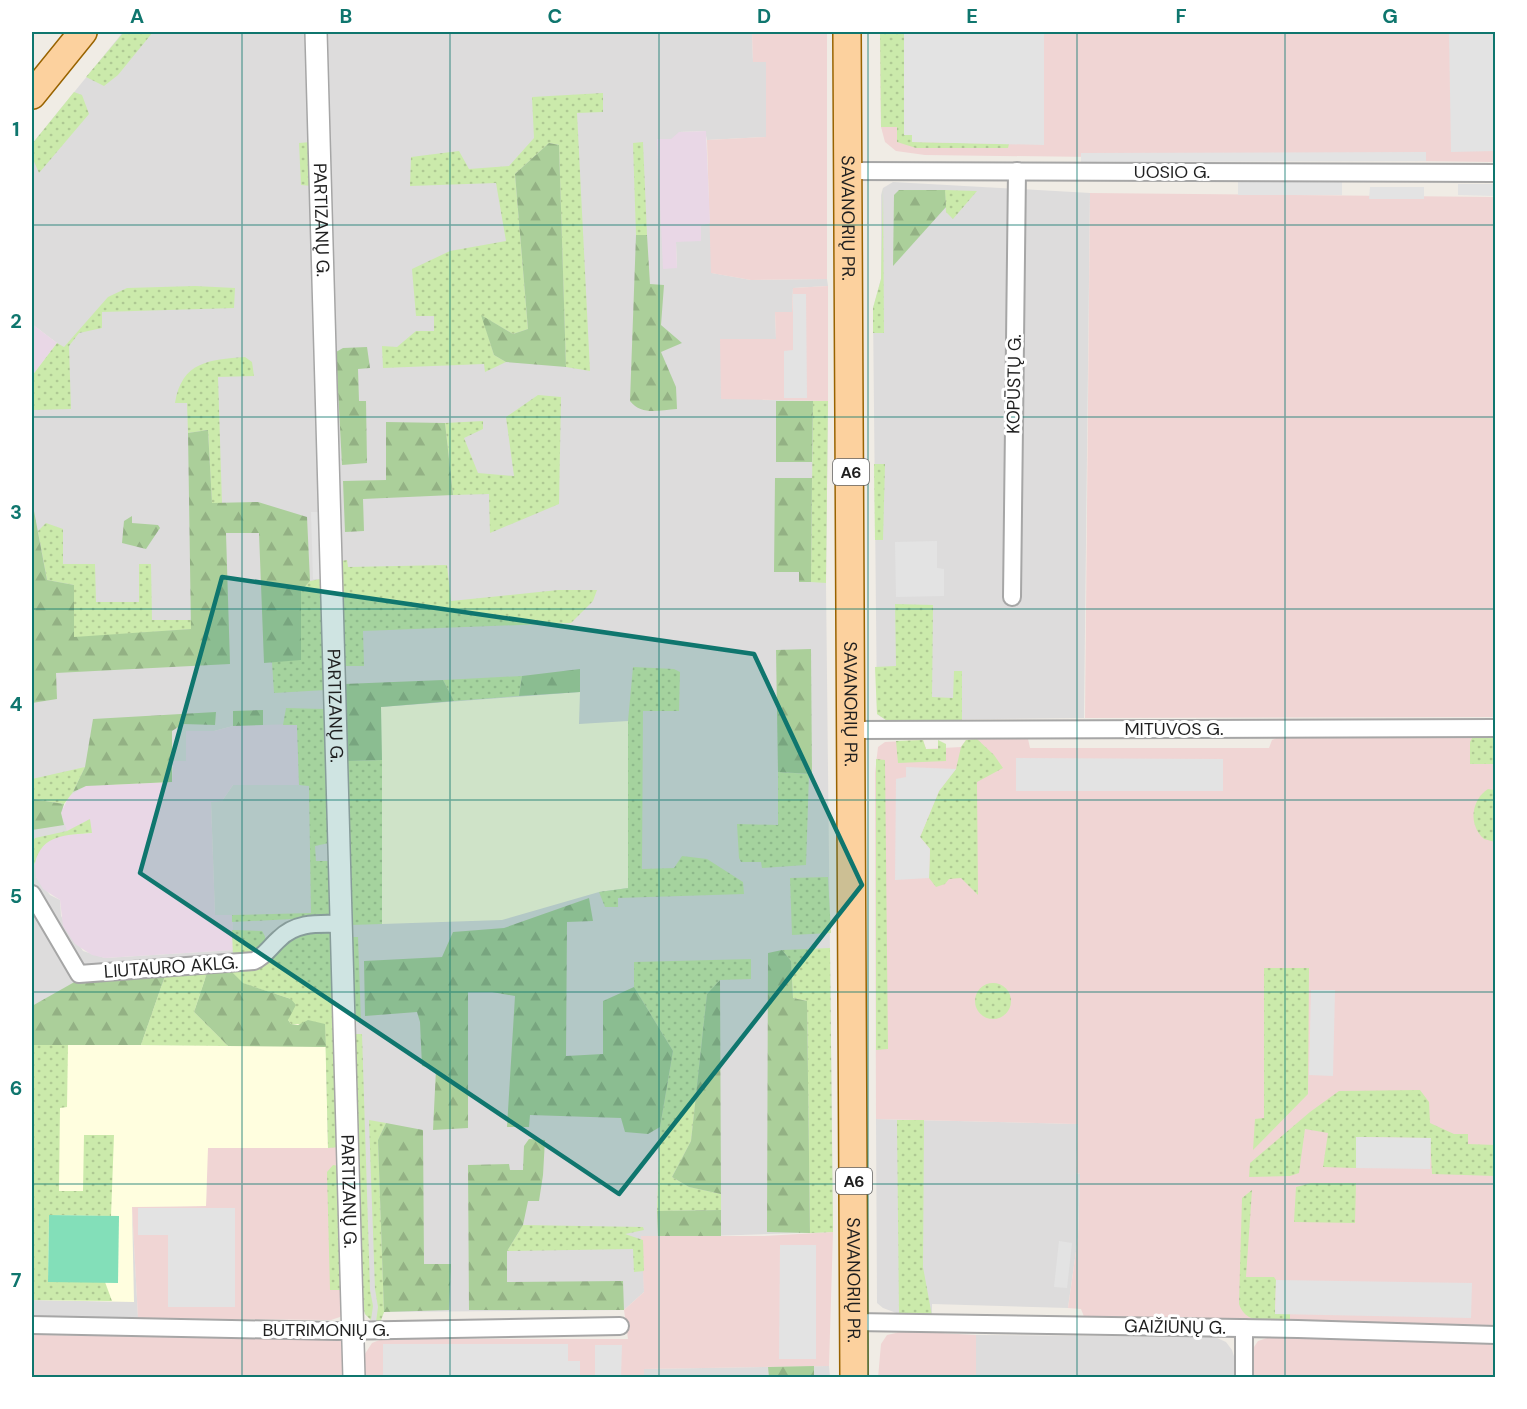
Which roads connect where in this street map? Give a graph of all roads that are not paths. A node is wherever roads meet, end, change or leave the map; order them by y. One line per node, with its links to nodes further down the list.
1 (83, 32): 4 (main road)
2 (316, 32): 12 (street, PARTIZANŲ G.)
3 (847, 32): 5 (main road, SAVANORIŲ PR. / A6)
4 (32, 95)
5 (849, 171): 6 (street, UOSIO G.); 10 (main road, SAVANORIŲ PR. / A6)
6 (1017, 171): 7 (street, UOSIO G.); 8 (street, KOPŪSTŲ G.)
7 (1496, 173)
8 (1012, 597)
9 (1496, 728): 10 (street, MITUVOS G.)
10 (852, 730): 13 (main road, SAVANORIŲ PR. / A6)
11 (32, 894): 12 (street, LIUTAURO AKLG.)
12 (343, 924): 17 (street, PARTIZANŲ G.)
13 (854, 1322): 16 (street, GAIŽIŪNŲ G.); 20 (main road, SAVANORIŲ PR. / A6)
14 (32, 1325): 17 (street, BUTRIMONIŲ G.)
15 (621, 1326): 17 (street, BUTRIMONIŲ G.)
16 (1244, 1328): 18 (street, GAIŽIŪNŲ G.); 21 (street)
17 (354, 1330): 19 (street, PARTIZANŲ G.)
18 (1496, 1335)
19 (354, 1377)
20 (854, 1377)
21 (1244, 1377)

